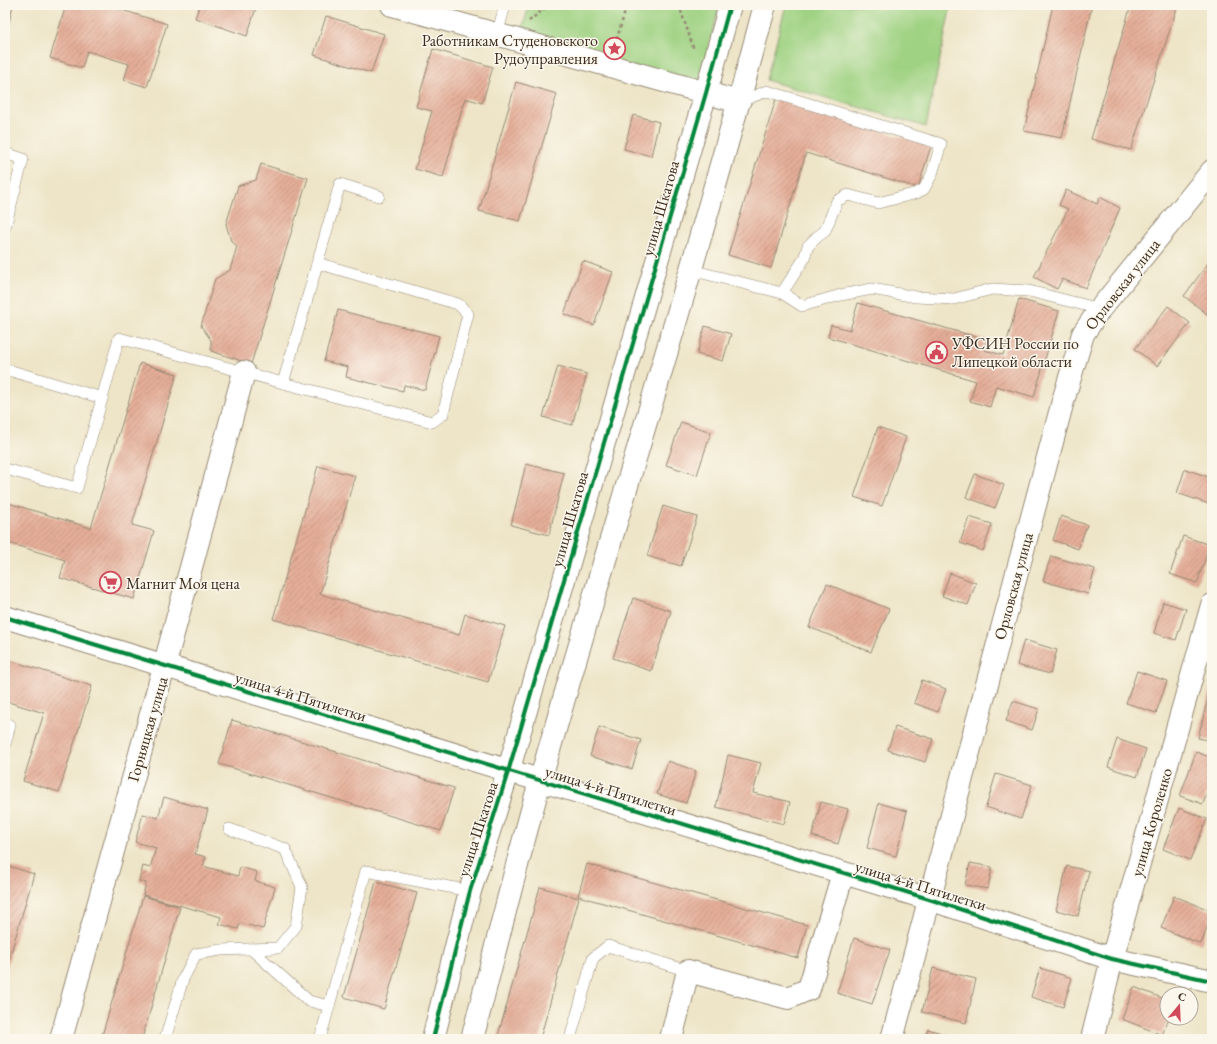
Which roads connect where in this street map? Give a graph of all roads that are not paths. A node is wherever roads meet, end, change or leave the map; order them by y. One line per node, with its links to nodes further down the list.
1 (392, 5): 5 (street)
2 (505, 5): 5 (lane)
3 (730, 5): 6 (street, улица Шкатова)
4 (765, 5): 7 (street)
5 (496, 35): 6 (street)
6 (706, 94): 7 (street); 26 (street, улица Шкатова)
7 (739, 102): 13 (street); 14 (lane)
8 (5, 154): 11 (lane)
9 (1212, 171): 15 (street, Орловская улица)
10 (379, 196): 12 (lane)
11 (5, 227)
12 (317, 263): 18 (lane); 18 (lane)
13 (691, 270): 14 (lane); 27 (street)
14 (782, 292): 15 (lane)
15 (1100, 309): 31 (street, Орловская улица)
16 (5, 369): 19 (lane)
17 (244, 372): 18 (lane); 19 (lane); 23 (street, Горняцкая улица)
18 (283, 383)
19 (102, 398): 20 (lane)
20 (5, 469)
21 (1212, 605): 33 (street, улица Короленко)
22 (5, 617): 23 (street, улица 4-й Пятилетки)
23 (164, 667): 26 (street, улица 4-й Пятилетки); 37 (street, Горняцкая улица)
24 (5, 723): 25 (lane)
25 (5, 744)
26 (508, 772): 27 (street, улица 4-й Пятилетки); 30 (street, улица Шкатова)
27 (540, 781): 29 (street, улица 4-й Пятилетки); 41 (street)
28 (229, 829): 32 (lane)
29 (843, 873): 31 (street, улица 4-й Пятилетки); 34 (street)
30 (470, 891): 36 (lane); 40 (street, улица Шкатова)
31 (929, 899): 33 (street, улица 4-й Пятилетки); 44 (street, Орловская улица)
32 (251, 949): 36 (lane); 38 (lane)
33 (1112, 959): 35 (street, улица 4-й Пятилетки); 45 (street, улица Короленко)
34 (688, 971): 42 (lane); 43 (street)
35 (1212, 981)
36 (329, 1006): 39 (lane)
37 (61, 1039)
38 (165, 1039)
39 (320, 1039)
40 (433, 1039)
41 (472, 1039)
42 (570, 1039)
43 (671, 1039)
44 (892, 1039)
45 (1092, 1039)

